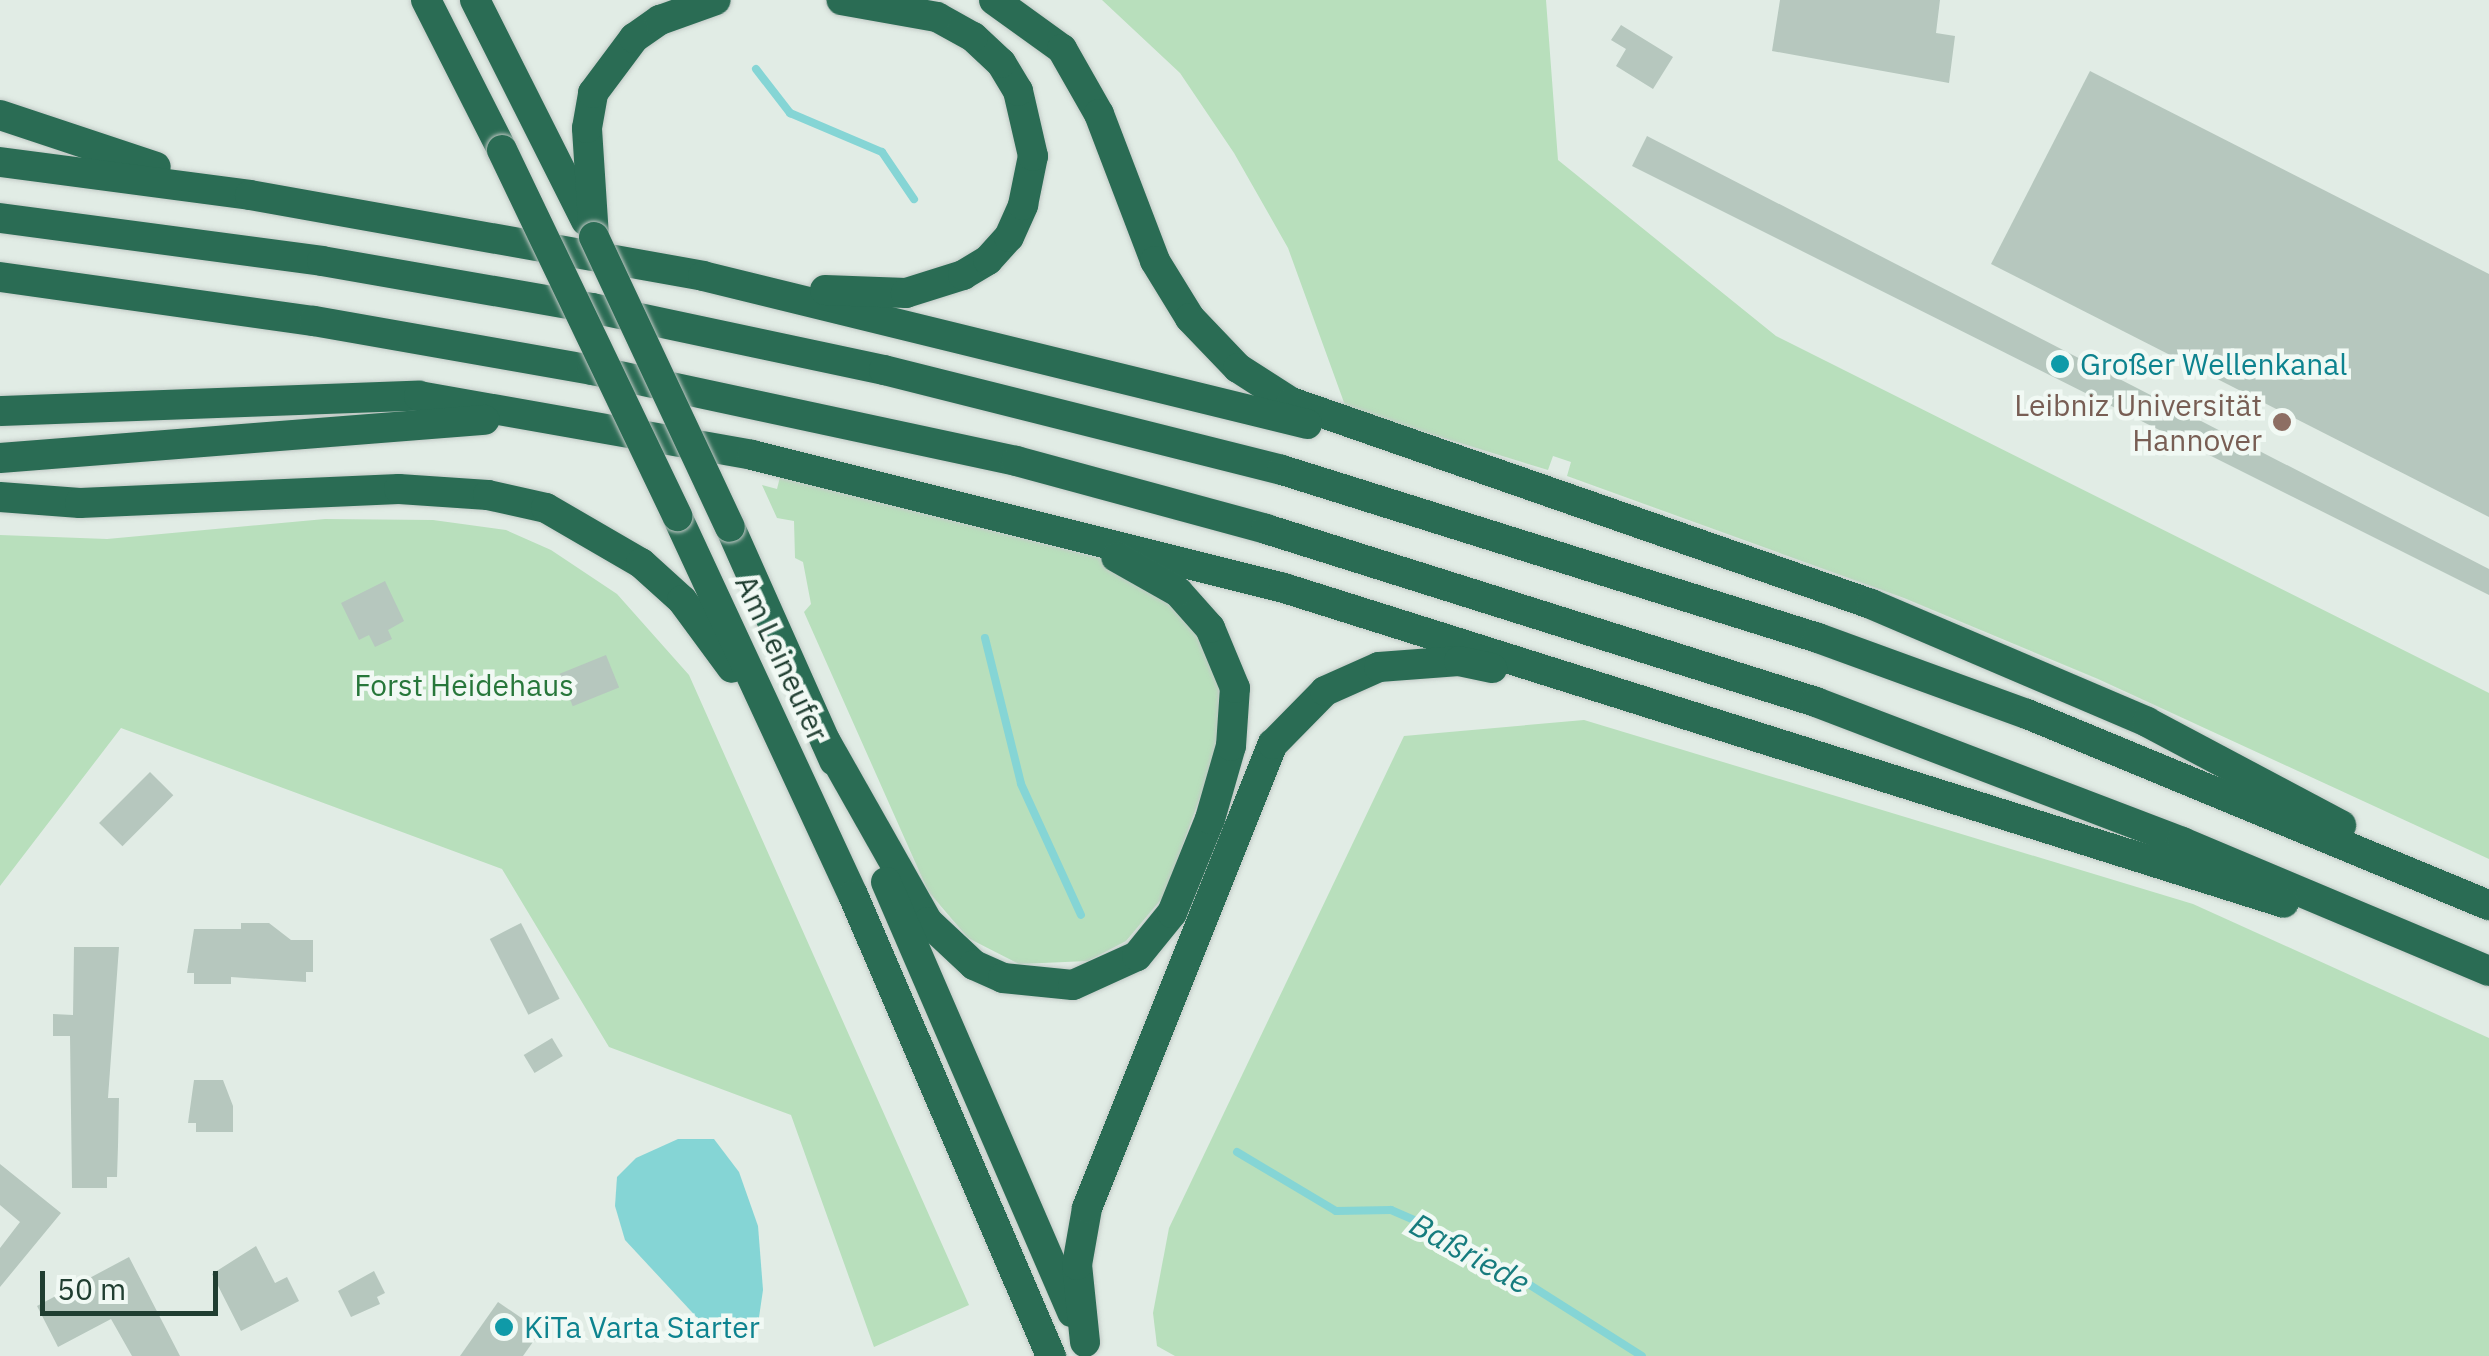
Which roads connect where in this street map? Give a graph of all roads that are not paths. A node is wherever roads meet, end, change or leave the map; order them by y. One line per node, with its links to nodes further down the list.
1 (426, 0): 21 (highway, Am Leineufer, bridge)
2 (475, 0): 10 (highway, Am Leineufer)
3 (716, 0): 10 (highway)
4 (842, 0): 11 (highway)
5 (994, 0): 16 (highway)
6 (0, 115): 8 (highway)
7 (0, 162): 8 (highway)
8 (250, 195): 11 (highway)
9 (0, 218): 22 (highway)
10 (594, 237): 20 (highway, Am Leineufer, bridge)
11 (703, 276): 16 (highway)
12 (0, 278): 24 (highway)
13 (0, 412): 14 (highway)
14 (568, 418): 15 (highway); 18 (highway)
15 (0, 458)
16 (1474, 468): 22 (highway)
17 (0, 496): 21 (highway)
18 (953, 500): 19 (highway); 20 (highway)
19 (1616, 691): 24 (highway); 25 (highway)
20 (826, 742): 25 (highway, Am Leineufer)
21 (786, 749): 26 (highway, Am Leineufer)
22 (2447, 887): 23 (highway)
23 (2489, 905)
24 (2478, 966)
25 (1088, 1349)
26 (1051, 1356)

